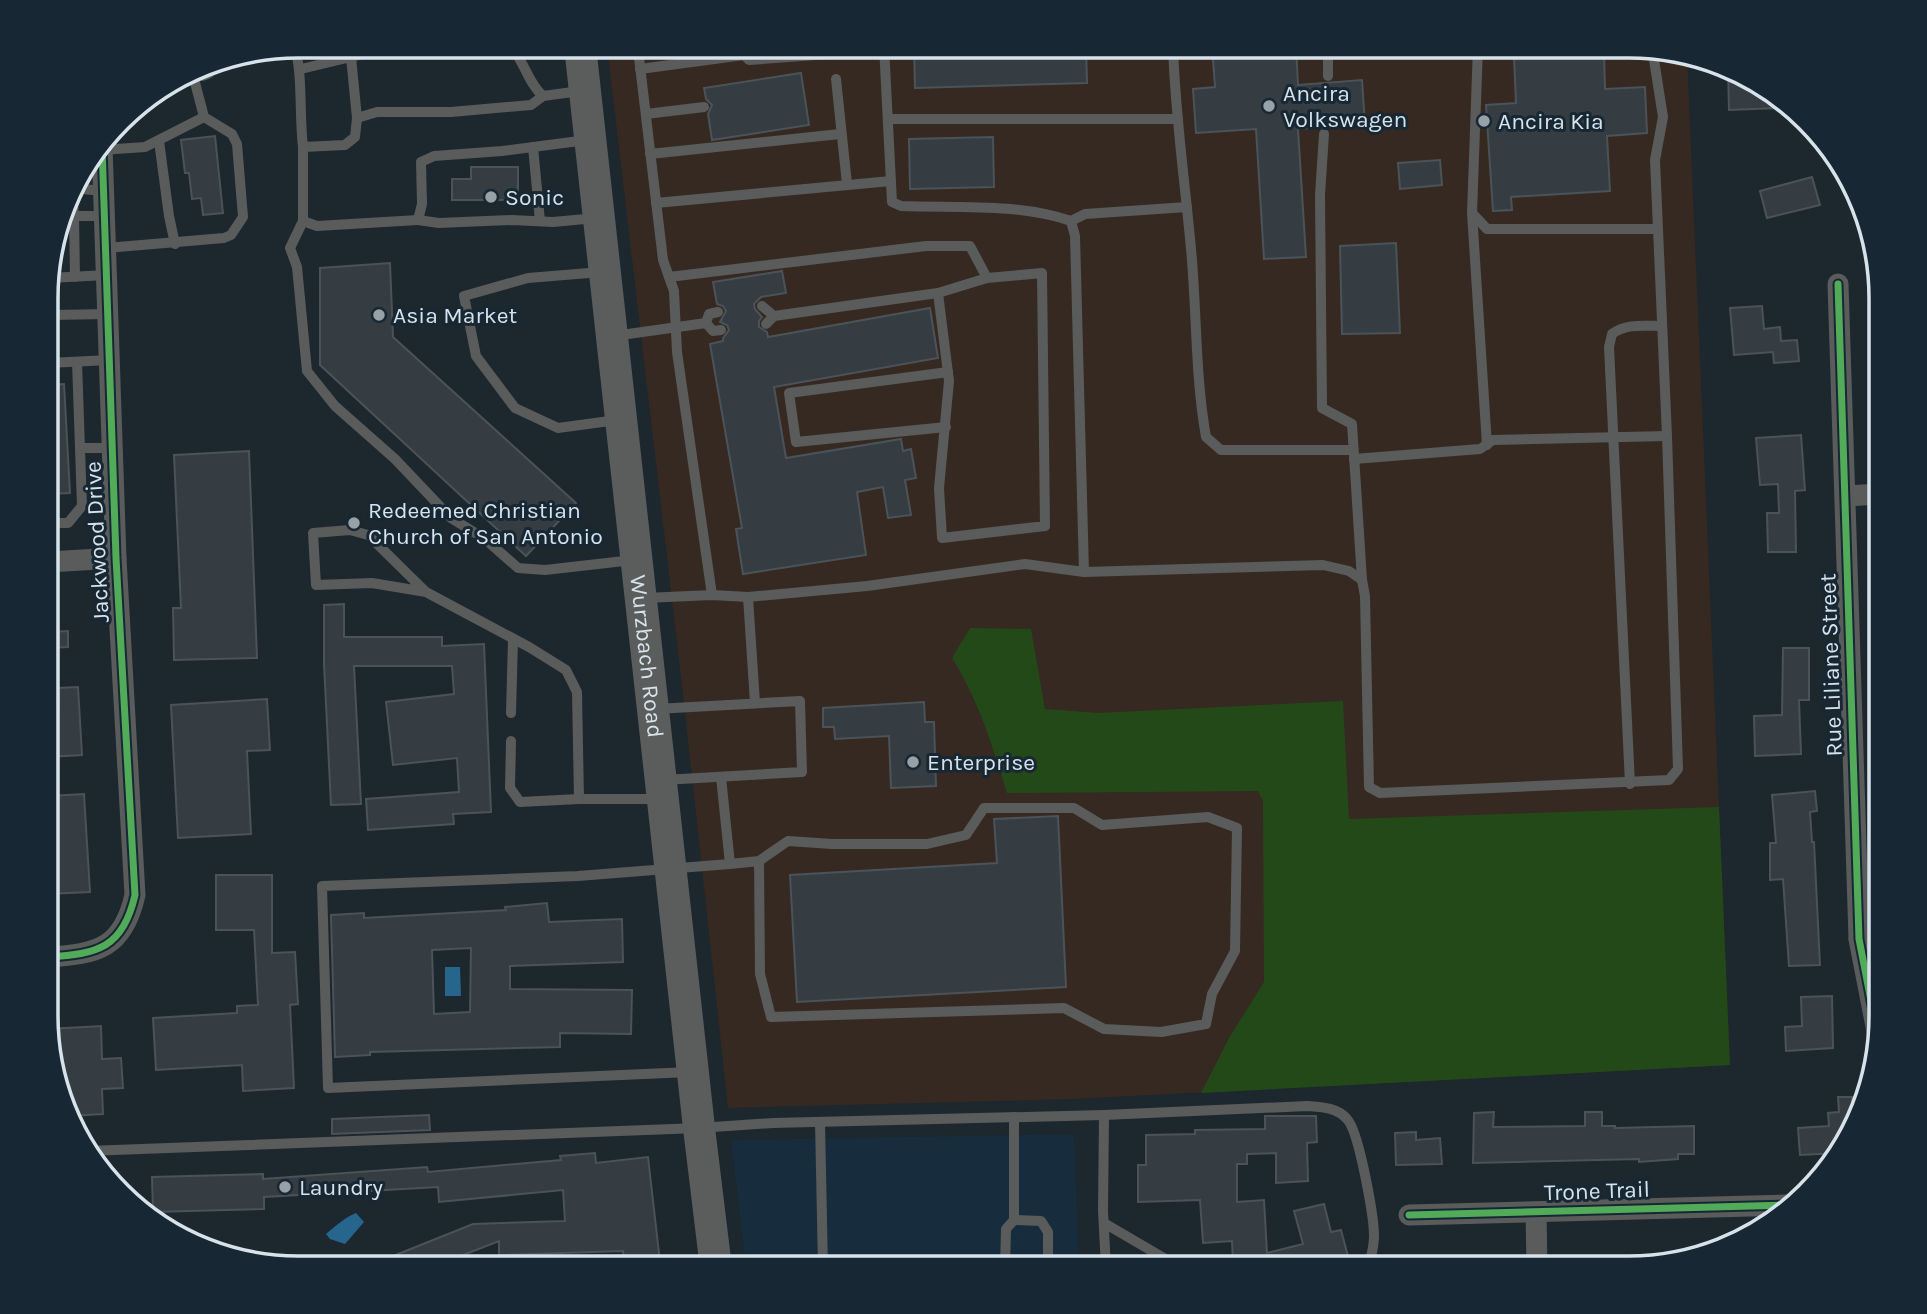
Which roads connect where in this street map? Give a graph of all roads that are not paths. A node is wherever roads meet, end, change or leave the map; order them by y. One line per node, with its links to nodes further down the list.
1 (298, 58): 15 (lane)
2 (347, 58): 15 (lane)
3 (351, 58): 25 (lane)
4 (521, 58): 21 (lane)
5 (581, 58): 20 (main road, Wurzbach Road)
6 (640, 58): 16 (lane)
7 (722, 58): 16 (lane)
8 (747, 58): 9 (lane)
9 (772, 58)
10 (885, 58): 27 (lane)
11 (1174, 58): 26 (lane)
12 (1328, 58): 17 (lane)
13 (1478, 58): 44 (lane)
14 (1654, 59): 52 (lane)
15 (301, 69): 32 (lane)
16 (640, 69): 23 (lane)
17 (1328, 76)
18 (836, 79): 28 (lane)
19 (194, 81): 24 (lane)
20 (584, 90): 21 (lane); 30 (main road, Wurzbach Road)
21 (543, 96): 25 (lane)
22 (704, 107): 23 (lane)
23 (646, 114): 35 (lane)
24 (204, 117): 31 (lane); 53 (lane)
25 (356, 118): 32 (lane)
26 (1178, 119): 27 (lane); 42 (lane)
27 (888, 120): 37 (lane)
28 (840, 134): 35 (lane); 38 (lane)
29 (1324, 134): 85 (lane)
30 (590, 140): 33 (lane); 47 (main road, Wurzbach Road)
31 (159, 141): 34 (lane); 53 (lane)
32 (303, 147): 51 (lane)
33 (533, 147): 48 (lane); 49 (lane)
34 (111, 148)
35 (650, 154): 41 (lane)
36 (102, 158): 40 (street, Jackwood Drive)
37 (891, 181): 38 (lane); 50 (lane)
38 (847, 184): 41 (lane)
39 (83, 189): 40 (lane)
40 (104, 191): 46 (street, Jackwood Drive)
41 (656, 203): 59 (lane)
42 (1187, 207): 50 (lane); 85 (lane)
43 (74, 211): 45 (lane)
44 (1472, 213): 52 (lane); 82 (lane)
45 (74, 216): 46 (lane); 57 (lane)
46 (105, 216): 54 (street, Jackwood Drive)
47 (598, 217): 49 (lane); 55 (main road, Wurzbach Road)
48 (418, 220): 49 (lane); 51 (lane)
49 (540, 221)
50 (1071, 221): 92 (lane)
51 (303, 222): 90 (lane)
52 (1656, 229): 70 (lane)
53 (175, 244): 54 (lane)
54 (106, 248): 56 (street, Jackwood Drive)
55 (604, 271): 73 (main road, Wurzbach Road); 78 (lane)
56 (107, 275): 57 (lane); 65 (street, Jackwood Drive)
57 (75, 276): 58 (lane)
58 (59, 277)
59 (669, 277): 60 (lane); 71 (lane)
60 (987, 278): 62 (lane); 79 (lane)
61 (1838, 284): 87 (street, Rue Liliane Street)
62 (938, 293): 67 (lane); 77 (lane)
63 (762, 306): 67 (lane)
64 (718, 313): 68 (lane)
65 (108, 314): 66 (lane); 74 (street, Jackwood Drive)
66 (58, 315)
67 (774, 316): 69 (lane)
68 (706, 324): 71 (lane); 72 (lane)
69 (766, 324)
70 (1662, 326): 80 (lane); 81 (lane)
71 (676, 327): 73 (lane); 95 (lane)
72 (721, 330)
73 (611, 337): 78 (main road, Wurzbach Road)
74 (110, 360): 75 (lane); 84 (street, Jackwood Drive)
75 (77, 362): 76 (lane); 83 (lane)
76 (58, 363)
77 (948, 372): 79 (lane); 79 (lane)
78 (620, 420): 90 (main road, Wurzbach Road)
79 (946, 427)
80 (1667, 436): 81 (lane); 104 (lane)
81 (1614, 437): 82 (lane); 104 (lane)
82 (1487, 445): 85 (lane)
83 (80, 448): 84 (lane); 88 (lane)
84 (112, 448): 89 (street, Jackwood Drive)
85 (1354, 454): 93 (lane)
86 (1869, 495): 87 (street)
87 (1845, 496): 110 (street, Rue Liliane Street)
88 (58, 523)
89 (116, 558): 91 (street); 112 (street, Jackwood Drive)
90 (636, 559): 97 (main road, Wurzbach Road)
91 (58, 561)
92 (1084, 572): 93 (lane); 96 (lane)
93 (1362, 580): 104 (lane)
94 (426, 592): 94 (lane); 98 (lane)
95 (712, 595): 96 (lane); 97 (lane)
96 (748, 597): 99 (lane)
97 (640, 598): 100 (main road, Wurzbach Road)
98 (513, 639): 101 (lane); 106 (lane)
99 (755, 703): 100 (lane); 103 (lane)
100 (653, 709): 105 (main road, Wurzbach Road)
101 (511, 713)
102 (511, 741): 106 (lane)
103 (721, 777): 105 (lane); 108 (lane)
104 (1630, 784)
105 (662, 790): 106 (lane); 109 (main road, Wurzbach Road)
106 (579, 799)
107 (759, 862): 107 (lane); 108 (lane)
108 (730, 864): 109 (lane)
109 (670, 869): 114 (main road, Wurzbach Road); 114 (lane)
110 (1859, 939): 111 (street); 113 (street, Rue Liliane Street)
111 (1869, 939)
112 (58, 956)
113 (1869, 990)
114 (693, 1072): 118 (main road, Wurzbach Road)
115 (1104, 1115): 116 (lane); 124 (lane); 131 (lane)
116 (1014, 1117): 117 (lane); 123 (lane)
117 (820, 1122): 118 (lane); 126 (lane)
118 (699, 1128): 119 (lane); 125 (main road, Wurzbach Road)
119 (98, 1151)
120 (1777, 1205): 121 (street, Trone Trail)
121 (1536, 1212): 122 (street, Trone Trail); 132 (street)
122 (1409, 1215)
123 (1014, 1220): 127 (lane); 128 (lane)
124 (1104, 1223): 129 (lane); 130 (lane)
125 (715, 1256)
126 (823, 1256)
127 (1005, 1256)
128 (1048, 1256)
129 (1105, 1256)
130 (1160, 1256)
131 (1370, 1256)
132 (1537, 1256)

